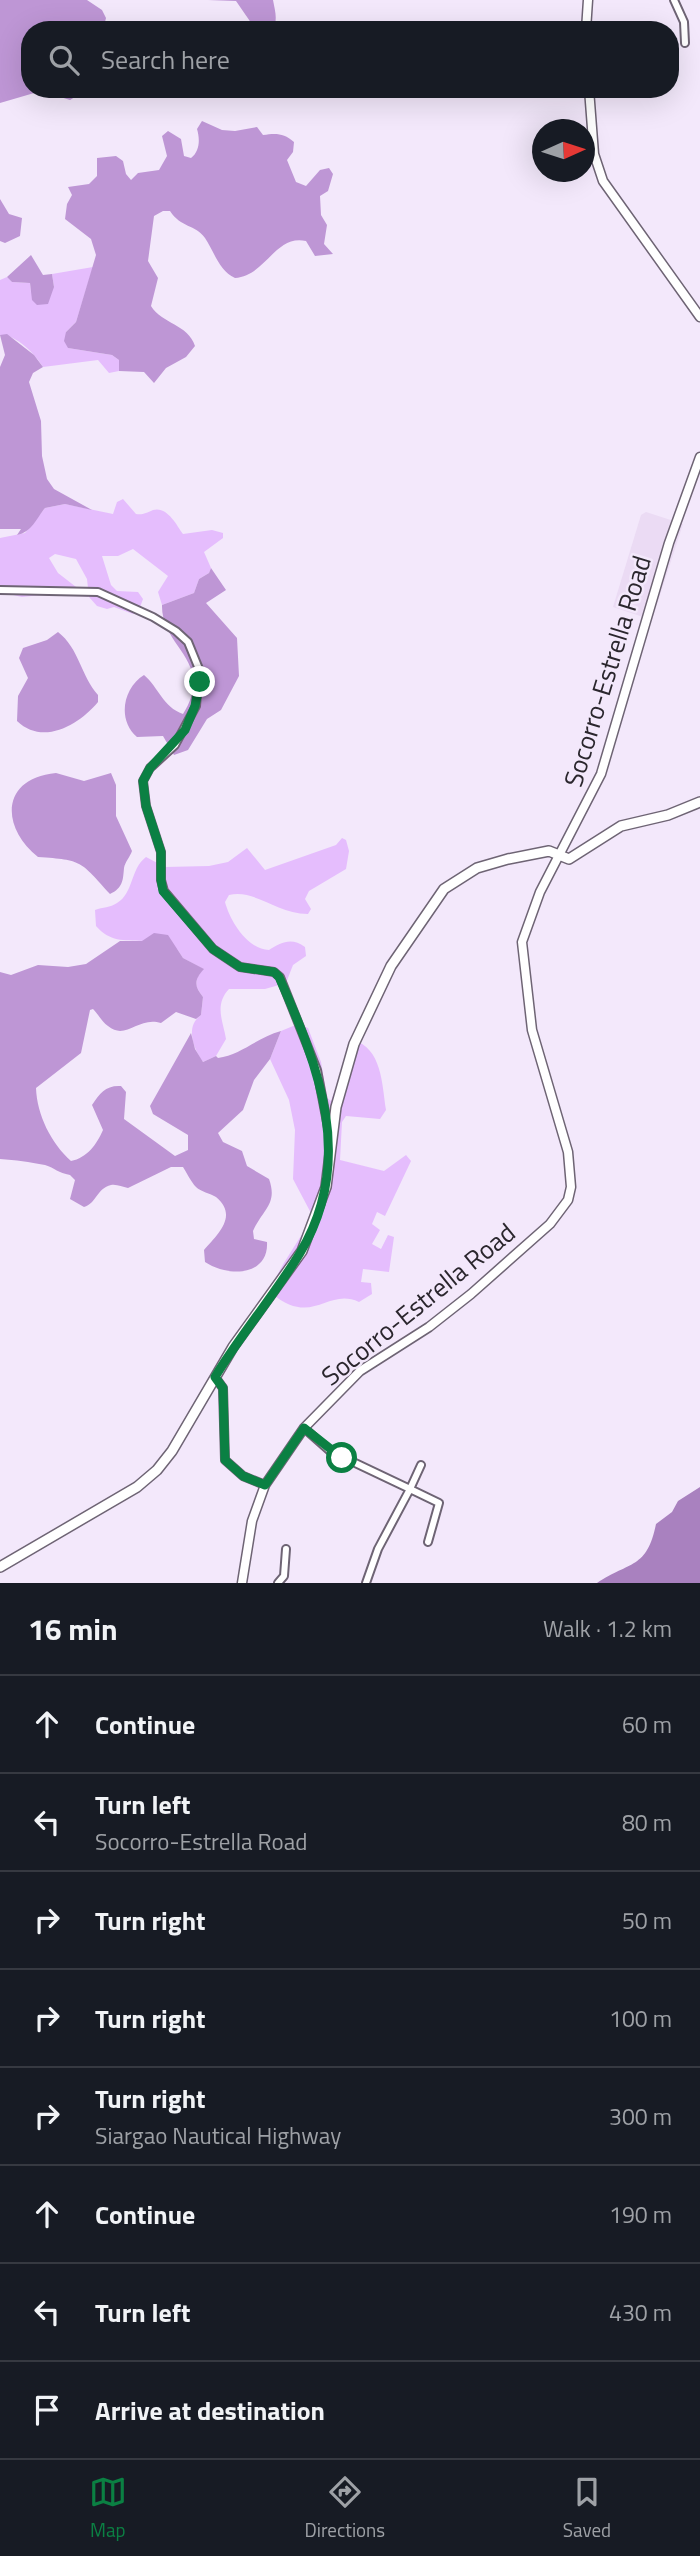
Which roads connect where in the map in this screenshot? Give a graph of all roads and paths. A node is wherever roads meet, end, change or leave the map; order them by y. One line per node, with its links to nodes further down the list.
1 (588, 0): 3 (street)
2 (674, 0): 4 (street)
3 (587, 21)
4 (685, 43)
5 (590, 98): 6 (street)
6 (700, 317)
7 (700, 457): 10 (street, Socorro-Estrella Road)
8 (0, 590): 11 (street)
9 (700, 802): 10 (main road)
10 (558, 856): 11 (main road); 13 (street, Socorro-Estrella Road)
11 (330, 1140): 12 (main road)
12 (215, 1377): 15 (street); 19 (main road)
13 (304, 1428): 15 (street, Socorro-Estrella Road); 16 (street)
14 (421, 1465): 16 (street)
15 (265, 1485): 20 (street, Socorro-Estrella Road)
16 (410, 1489): 17 (street); 22 (street)
17 (428, 1542)
18 (286, 1549): 21 (street)
19 (0, 1567)
20 (242, 1583)
21 (278, 1583)
22 (366, 1583)

